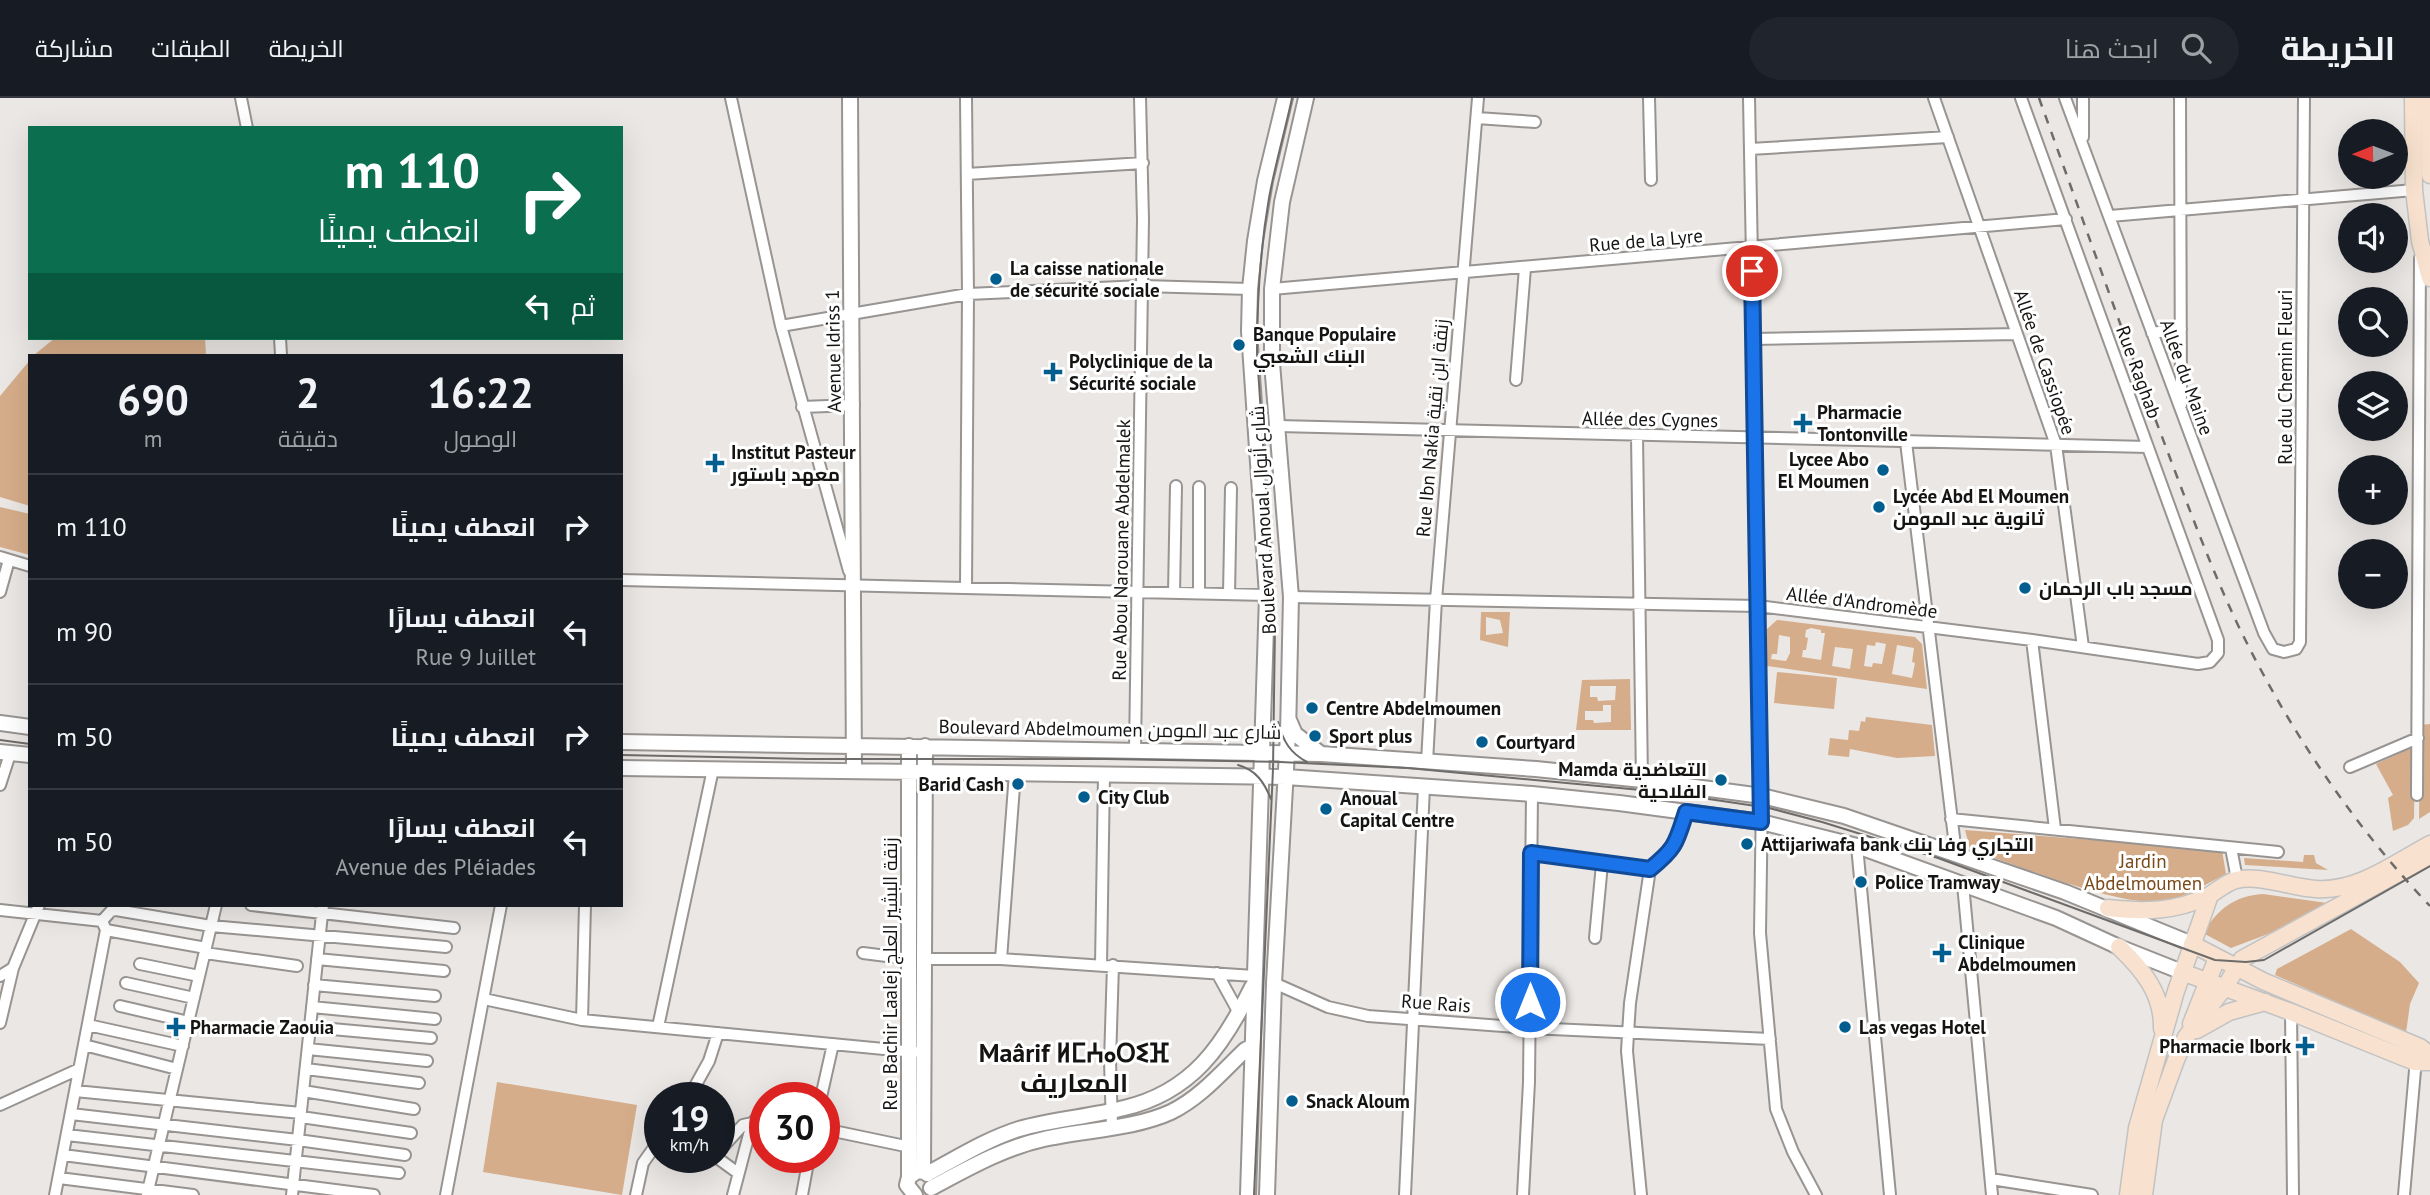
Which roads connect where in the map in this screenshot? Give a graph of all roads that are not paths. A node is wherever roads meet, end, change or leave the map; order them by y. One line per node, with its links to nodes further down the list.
1 (241, 98): 21 (street)
2 (731, 98): 45 (street)
3 (850, 98): 44 (main road, Avenue Idriss 1)
4 (966, 98): 26 (street)
5 (1140, 98): 25 (street, Rue Abou Narouane Abdelmalek)
6 (1285, 98): 41 (main road, Boulevard Anoual شارع أنوال)
7 (1306, 98): 42 (main road, Boulevard Anoual شارع أنوال)
8 (1478, 98): 19 (street, Rue Ibn Nakia زنقة ابن نقية)
9 (1649, 98): 28 (street)
10 (1749, 98): 24 (street)
11 (1934, 98): 22 (street, Allée de Cassiopée)
12 (2021, 98): 33 (street, Rue Raghab)
13 (2065, 98): 23 (street, Allée du Maine)
14 (2083, 98): 23 (street)
15 (2180, 98): 31 (street)
16 (2304, 98): 30 (street, Rue du Chemin Fleuri)
17 (2413, 98): 29 (main road)
18 (2429, 98): 27 (main road)
19 (1477, 118): 20 (street); 38 (street, Rue Ibn Nakia زنقة ابن نقية)
20 (1535, 122)
21 (247, 126)
22 (1948, 137): 24 (street); 34 (street, Allée de Cassiopée)
23 (2084, 147): 32 (street, Allée du Maine)
24 (1750, 149): 36 (street)
25 (1143, 163): 26 (street); 40 (street, Rue Abou Narouane Abdelmalek)
26 (967, 174): 43 (street)
27 (2430, 175)
28 (1651, 180)
29 (2414, 190): 30 (street); 35 (main road)
30 (2304, 199): 31 (street); 83 (street, Rue du Chemin Fleuri)
31 (2181, 210): 32 (street); 46 (street)
32 (2110, 216): 47 (street, Allée du Maine)
33 (2066, 219): 34 (street, Rue de la Lyre); 60 (street, Rue Raghab)
34 (1980, 228): 36 (street, Rue de la Lyre); 48 (street, Allée de Cassiopée)
35 (2420, 241): 39 (main road); 64 (street)
36 (1752, 248): 37 (street, Rue de la Lyre); 49 (street)
37 (1525, 268): 38 (street, Rue de la Lyre); 50 (street)
38 (1462, 273): 42 (street, Rue de la Lyre); 55 (street, Rue Ibn Nakia زنقة ابن نقية)
39 (2430, 278)
40 (1142, 286): 41 (street); 43 (street); 71 (street, Rue Abou Narouane Abdelmalek)
41 (1250, 289): 75 (main road, Boulevard Anoual شارع أنوال)
42 (1272, 289): 54 (main road, Boulevard Anoual شارع أنوال)
43 (968, 294): 44 (street); 69 (street)
44 (852, 313): 45 (street); 51 (main road, Avenue Idriss 1)
45 (781, 326): 52 (street)
46 (2181, 329): 47 (street); 53 (street)
47 (2152, 333): 53 (street, Allée du Maine)
48 (2017, 334): 49 (street); 59 (street, Allée de Cassiopée)
49 (1754, 339): 57 (street)
50 (1516, 380)
51 (854, 405): 52 (street); 68 (main road, Avenue Idriss 1)
52 (802, 407): 68 (street)
53 (2182, 415): 83 (street, Allée du Maine)
54 (1278, 426): 55 (street, Allée des Cygnes); 76 (main road, Boulevard Anoual شارع أنوال)
55 (1449, 431): 56 (street, Allée des Cygnes); 77 (street, Rue Ibn Nakia زنقة ابن نقية)
56 (1637, 436): 57 (street, Allée des Cygnes); 78 (street)
57 (1755, 439): 58 (street, Allée des Cygnes); 79 (street)
58 (1906, 442): 59 (street, Allée des Cygnes); 80 (street)
59 (2056, 445): 60 (street, Allée des Cygnes); 82 (street, Allée de Cassiopée)
60 (2148, 447): 84 (street, Rue Raghab)
61 (1176, 486): 72 (street)
62 (1199, 487): 73 (street)
63 (1231, 488): 74 (street)
64 (2424, 507): 85 (street)
65 (5, 558): 66 (street); 70 (street)
66 (28, 565)
67 (623, 580): 68 (street)
68 (853, 584): 69 (street); 92 (main road, Avenue Idriss 1)
69 (966, 587): 71 (street)
70 (0, 592)
71 (1139, 592): 72 (street); 95 (street, Rue Abou Narouane Abdelmalek)
72 (1174, 593): 73 (street)
73 (1199, 593): 74 (street)
74 (1229, 594): 75 (street)
75 (1267, 595): 96 (main road, Boulevard Anoual شارع أنوال)
76 (1291, 597): 77 (street, Allée d'Andromède); 87 (main road, Boulevard Anoual شارع أنوال)
77 (1436, 600): 78 (street, Allée d'Andromède); 101 (street, Rue Ibn Nakia زنقة ابن نقية)
78 (1639, 605): 79 (street, Allée d'Andromède); 113 (street)
79 (1758, 606): 80 (street, Allée d'Andromède); 118 (street)
80 (1928, 628): 81 (street, Allée d'Andromède); 120 (street)
81 (2032, 640): 82 (street, Allée d'Andromède); 122 (street)
82 (2084, 647): 84 (street, Allée d'Andromède)
83 (2291, 651)
84 (2215, 658)
85 (2418, 719): 86 (street); 90 (street)
86 (2430, 719)
87 (1289, 720): 98 (main road, Boulevard Anoual شارع أنوال); 99 (main road)
88 (0, 723): 89 (main road)
89 (28, 727)
90 (2418, 738): 102 (street); 117 (street)
91 (623, 742): 92 (main road, Boulevard Abdelmoumen شارع عبد المومن)
92 (853, 745): 93 (main road, Boulevard Abdelmoumen شارع عبد المومن); 105 (main road, Avenue Idriss 1)
93 (909, 746): 94 (main road, Boulevard Abdelmoumen شارع عبد المومن); 106 (main road, Rue Bachir Laalej زنقة البشير العلج)
94 (925, 746): 95 (main road, Boulevard Abdelmoumen شارع عبد المومن); 107 (main road, Rue Bachir Laalej زنقة البشير العلج)
95 (1135, 750): 96 (main road, Boulevard Abdelmoumen شارع عبد المومن)
96 (1264, 752): 98 (main road, Boulevard Abdelmoumen شارع عبد المومن); 111 (main road, Boulevard Anoual شارع أنوال)
97 (5, 753): 100 (main road); 114 (street)
98 (1287, 753): 99 (main road, Boulevard Abdelmoumen شارع عبد المومن); 112 (main road, Boulevard Anoual شارع أنوال)
99 (1321, 754): 101 (main road, Boulevard Abdelmoumen شارع عبد المومن)
100 (28, 755)
101 (1427, 762): 113 (main road, Boulevard Abdelmoumen شارع عبد المومن)
102 (2350, 767)
103 (623, 768): 104 (main road)
104 (713, 769): 105 (main road); 189 (street)
105 (854, 771): 106 (main road)
106 (909, 772): 107 (main road); 156 (main road, Rue Bachir Laalej زنقة البشير العلج)
107 (925, 772): 108 (main road); 156 (main road, Rue Bachir Laalej زنقة البشير العلج)
108 (1015, 773): 109 (main road); 157 (street)
109 (1104, 775): 110 (main road); 159 (street)
110 (1236, 776): 111 (main road); 123 (main road)
111 (1263, 777): 112 (main road); 123 (main road, Boulevard Anoual شارع أنوال)
112 (1286, 778): 115 (main road); 171 (main road, Boulevard Anoual شارع أنوال)
113 (1642, 780): 118 (main road, Boulevard Abdelmoumen شارع عبد المومن)
114 (0, 785)
115 (1424, 787): 116 (main road); 184 (street)
116 (1532, 794): 119 (main road); 128 (street)
117 (2417, 795)
118 (1762, 796): 121 (street); 129 (main road, Boulevard Abdelmoumen شارع عبد المومن)
119 (1686, 812): 121 (main road); 132 (street)
120 (1951, 819): 122 (street); 129 (street)
121 (1761, 822): 125 (main road); 195 (street)
122 (2055, 829): 126 (street)
123 (1259, 832): 168 (main road, Boulevard Anoual شارع أنوال)
124 (2430, 844): 133 (main road)
125 (1857, 846): 134 (main road); 258 (street)
126 (2231, 848): 127 (street); 133 (street)
127 (2278, 852)
128 (1531, 853): 131 (street); 190 (street)
129 (1956, 854): 140 (main road, Boulevard Abdelmoumen شارع عبد المومن)
130 (2430, 856): 162 (main road)
131 (1602, 864): 132 (street); 148 (street)
132 (1650, 869): 192 (street)
133 (2237, 879): 135 (main road)
134 (1963, 884): 151 (main road); 241 (street)
135 (2210, 895): 140 (main road); 149 (main road)
136 (216, 907): 145 (street)
137 (286, 907): 142 (street)
138 (500, 907): 176 (street)
139 (585, 907): 183 (street)
140 (2108, 908): 149 (main road, Boulevard Abdelmoumen شارع عبد المومن)
141 (38, 909): 143 (street); 144 (street); 161 (street)
142 (322, 909): 146 (street); 147 (street)
143 (0, 910)
144 (104, 925): 145 (street); 152 (street); 187 (street)
145 (211, 926): 147 (street); 152 (street)
146 (454, 928)
147 (320, 936): 150 (street); 155 (street)
148 (1595, 938)
149 (2192, 944): 154 (main road, Boulevard Abdelmoumen شارع عبد المومن); 164 (main road)
150 (446, 947)
151 (2119, 947): 164 (main road); 196 (main road)
152 (206, 950): 160 (street); 167 (street)
153 (863, 953): 156 (street)
154 (2217, 958): 162 (main road, Boulevard Abdelmoumen شارع عبد المومن); 169 (main road)
155 (317, 959): 163 (street); 172 (street)
156 (917, 959): 157 (street); 202 (main road, Rue Bachir Laalej زنقة البشير العلج)
157 (1001, 959): 159 (street)
158 (140, 964): 167 (street)
159 (1107, 965): 165 (street); 216 (street)
160 (297, 966)
161 (13, 968): 166 (street); 186 (street)
162 (2236, 968): 173 (main road); 203 (main road, Boulevard Abdelmoumen شارع عبد المومن)
163 (444, 971)
164 (2182, 972): 169 (main road); 196 (main road)
165 (1217, 973): 168 (street); 181 (street)
166 (0, 976)
167 (199, 976): 175 (street)
168 (1254, 980): 181 (main road); 200 (main road, Boulevard Anoual شارع أنوال)
169 (2208, 981): 173 (main road); 193 (main road)
170 (126, 983): 175 (street)
171 (1274, 983): 184 (street, Rue Rais); 253 (main road, Boulevard Anoual شارع أنوال)
172 (314, 985): 174 (street); 179 (street)
173 (2225, 987): 177 (main road); 193 (main road)
174 (435, 996)
175 (194, 999): 185 (street)
176 (484, 999): 183 (street); 248 (street)
177 (2265, 1002): 180 (main road); 193 (main road)
178 (120, 1006): 185 (street)
179 (312, 1007): 182 (street); 188 (street)
180 (2291, 1012): 203 (main road); 263 (street)
181 (1239, 1013): 216 (main road)
182 (435, 1019)
183 (582, 1020): 189 (street)
184 (1414, 1020): 190 (street, Rue Rais); 254 (street)
185 (188, 1022): 199 (street)
186 (0, 1023)
187 (88, 1025): 198 (street); 199 (street)
188 (310, 1027): 194 (street); 201 (street)
189 (658, 1027): 191 (street)
190 (1530, 1028): 192 (street, Rue Rais); 255 (street)
191 (718, 1032): 197 (street); 208 (street)
192 (1628, 1034): 195 (street, Rue Rais); 256 (street)
193 (2186, 1037): 262 (main road)
194 (431, 1038)
195 (1770, 1039): 257 (street)
196 (2161, 1041): 261 (main road)
197 (833, 1044): 202 (street); 209 (street)
198 (84, 1045): 205 (street); 206 (street)
199 (183, 1046): 206 (street)
200 (1252, 1046): 221 (main road); 252 (main road, Boulevard Anoual شارع أنوال)
201 (308, 1049): 204 (street); 207 (street)
202 (916, 1052): 229 (main road, Rue Bachir Laalej زنقة البشير العلج); 239 (main road, Rue Bachir Laalej زنقة البشير العلج)
203 (2424, 1056): 264 (street)
204 (427, 1061)
205 (79, 1069): 212 (street); 214 (street)
206 (177, 1069): 213 (street)
207 (306, 1069): 210 (street); 211 (street)
208 (697, 1082)
209 (824, 1082)
210 (419, 1083)
211 (303, 1090): 215 (street); 218 (street)
212 (75, 1091): 213 (street); 217 (street)
213 (170, 1100): 218 (street); 219 (street)
214 (0, 1105)
215 (414, 1109)
216 (1111, 1111): 221 (street); 239 (main road)
217 (71, 1114): 219 (street); 226 (street)
218 (301, 1115): 223 (street); 227 (street)
219 (164, 1124): 227 (street); 228 (street)
220 (749, 1124): 224 (street)
221 (1112, 1126): 243 (main road)
222 (840, 1132): 229 (street)
223 (411, 1133)
224 (735, 1134)
225 (749, 1134): 237 (street)
226 (67, 1135): 228 (street); 230 (street)
227 (298, 1140): 231 (street); 232 (street)
228 (159, 1146): 232 (street); 234 (street)
229 (910, 1147): 243 (main road, Rue Bachir Laalej زنقة البشير العلج)
230 (63, 1155): 234 (street); 240 (street)
231 (405, 1155)
232 (296, 1161): 236 (street); 242 (street)
233 (644, 1162): 249 (street)
234 (154, 1167): 242 (street); 244 (street)
235 (735, 1171): 237 (street)
236 (399, 1173)
237 (738, 1173): 250 (street)
238 (806, 1173): 251 (street)
239 (925, 1173): 243 (main road, Rue Bachir Laalej زنقة البشير العلج)
240 (59, 1178): 244 (street); 245 (street)
241 (1990, 1179): 259 (street); 260 (street)
242 (293, 1190): 247 (street)
243 (919, 1191)
244 (148, 1192): 246 (street)
245 (55, 1195)
246 (193, 1195)
247 (374, 1195)
248 (446, 1195)
249 (636, 1195)
250 (733, 1195)
251 (802, 1195)
252 (1248, 1195)
253 (1267, 1195)
254 (1405, 1195)
255 (1523, 1195)
256 (1641, 1195)
257 (1816, 1195)
258 (1890, 1195)
259 (1992, 1195)
260 (2092, 1195)
261 (2128, 1195)
262 (2144, 1195)
263 (2293, 1195)
264 (2404, 1195)

